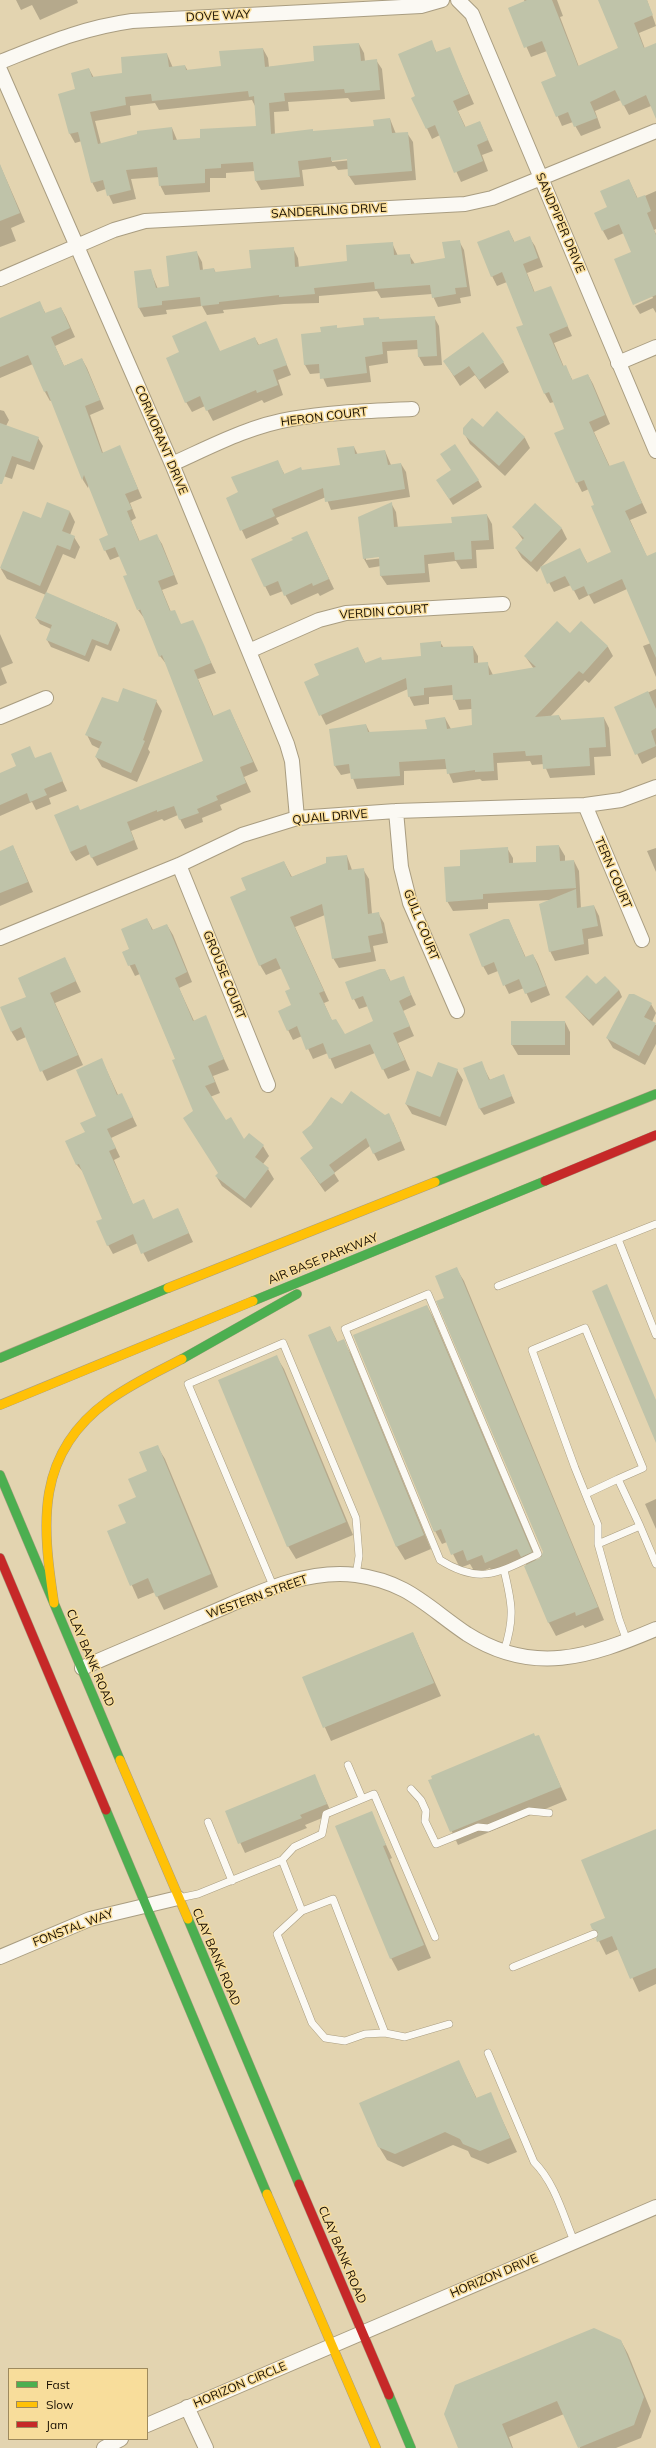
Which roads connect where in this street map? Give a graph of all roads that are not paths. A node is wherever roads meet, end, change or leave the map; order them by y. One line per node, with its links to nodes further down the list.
1 (442, 0): 3 (street, DOVE WAY)
2 (458, 0): 6 (street, SANDPIPER DRIVE)
3 (0, 62)
4 (0, 70): 7 (street, CORMORANT DRIVE)
5 (656, 131): 6 (street, SANDERLING DRIVE)
6 (542, 179): 7 (street, SANDERLING DRIVE); 10 (street, SANDPIPER DRIVE)
7 (77, 246): 8 (street, SANDERLING DRIVE); 13 (street, CORMORANT DRIVE)
8 (0, 279)
9 (656, 347): 10 (street)
10 (618, 363): 12 (street, SANDPIPER DRIVE)
11 (412, 409): 13 (street, HERON COURT)
12 (656, 451)
13 (172, 464): 15 (street, CORMORANT DRIVE)
14 (502, 604): 15 (street, VERDIN COURT)
15 (249, 651): 21 (street, CORMORANT DRIVE)
16 (46, 698): 17 (street)
17 (0, 717)
18 (656, 788): 19 (street, QUAIL DRIVE)
19 (585, 805): 20 (street, QUAIL DRIVE); 24 (street, TERN COURT)
20 (396, 812): 21 (street, QUAIL DRIVE); 25 (street, GULL COURT)
21 (297, 818): 22 (street, QUAIL DRIVE)
22 (179, 865): 23 (street, QUAIL DRIVE); 26 (street, GROUSE COURT)
23 (0, 938)
24 (642, 940)
25 (457, 1010)
26 (268, 1085)
27 (656, 1094): 34 (street)
28 (656, 1135): 31 (street, AIR BASE PARKWAY)
29 (656, 1224): 30 (lane)
30 (618, 1239): 32 (lane); 33 (lane)
31 (349, 1262): 35 (street, AIR BASE PARKWAY); 46 (street)
32 (498, 1286)
33 (656, 1335)
34 (0, 1358)
35 (0, 1406)
36 (0, 1475): 46 (street, CLAY BANK ROAD)
37 (618, 1479): 38 (lane); 38 (lane); 39 (lane)
38 (586, 1494): 40 (lane)
39 (640, 1526): 40 (lane); 42 (lane)
40 (598, 1544): 48 (lane)
41 (0, 1558): 59 (street)
42 (656, 1564)
43 (504, 1570): 43 (lane); 49 (lane)
44 (356, 1575): 45 (street, WESTERN STREET); 45 (lane); 49 (street, WESTERN STREET)
45 (274, 1588): 50 (street, WESTERN STREET)
46 (54, 1603): 50 (street, CLAY BANK ROAD)
47 (656, 1629): 48 (street, WESTERN STREET)
48 (627, 1641): 49 (street, WESTERN STREET)
49 (504, 1651)
50 (82, 1668): 58 (street, CLAY BANK ROAD)
51 (348, 1765): 53 (lane)
52 (411, 1789): 54 (lane)
53 (362, 1798): 56 (lane); 62 (lane)
54 (549, 1813)
55 (208, 1822): 57 (lane)
56 (282, 1860): 57 (lane); 60 (lane)
57 (232, 1881): 58 (lane)
58 (178, 1898): 59 (street, FONSTAL WAY); 70 (street, CLAY BANK ROAD)
59 (147, 1905): 63 (street, FONSTAL WAY); 71 (street)
60 (302, 1911): 66 (lane); 66 (lane)
61 (594, 1934): 64 (lane)
62 (435, 1936)
63 (0, 1957)
64 (513, 1967)
65 (449, 2024): 66 (lane)
66 (385, 2033)
67 (488, 2053): 69 (lane)
68 (656, 2207): 69 (street, HORIZON DRIVE)
69 (574, 2241): 70 (street, HORIZON DRIVE)
70 (362, 2332): 71 (street, HORIZON DRIVE); 78 (street, CLAY BANK ROAD)
71 (333, 2345): 72 (street, HORIZON CIRCLE); 77 (street)
72 (187, 2407): 73 (street, HORIZON CIRCLE); 76 (street)
73 (148, 2425)
74 (119, 2440): 75 (street)
75 (104, 2448)
76 (206, 2448)
77 (376, 2448)
78 (411, 2448)

